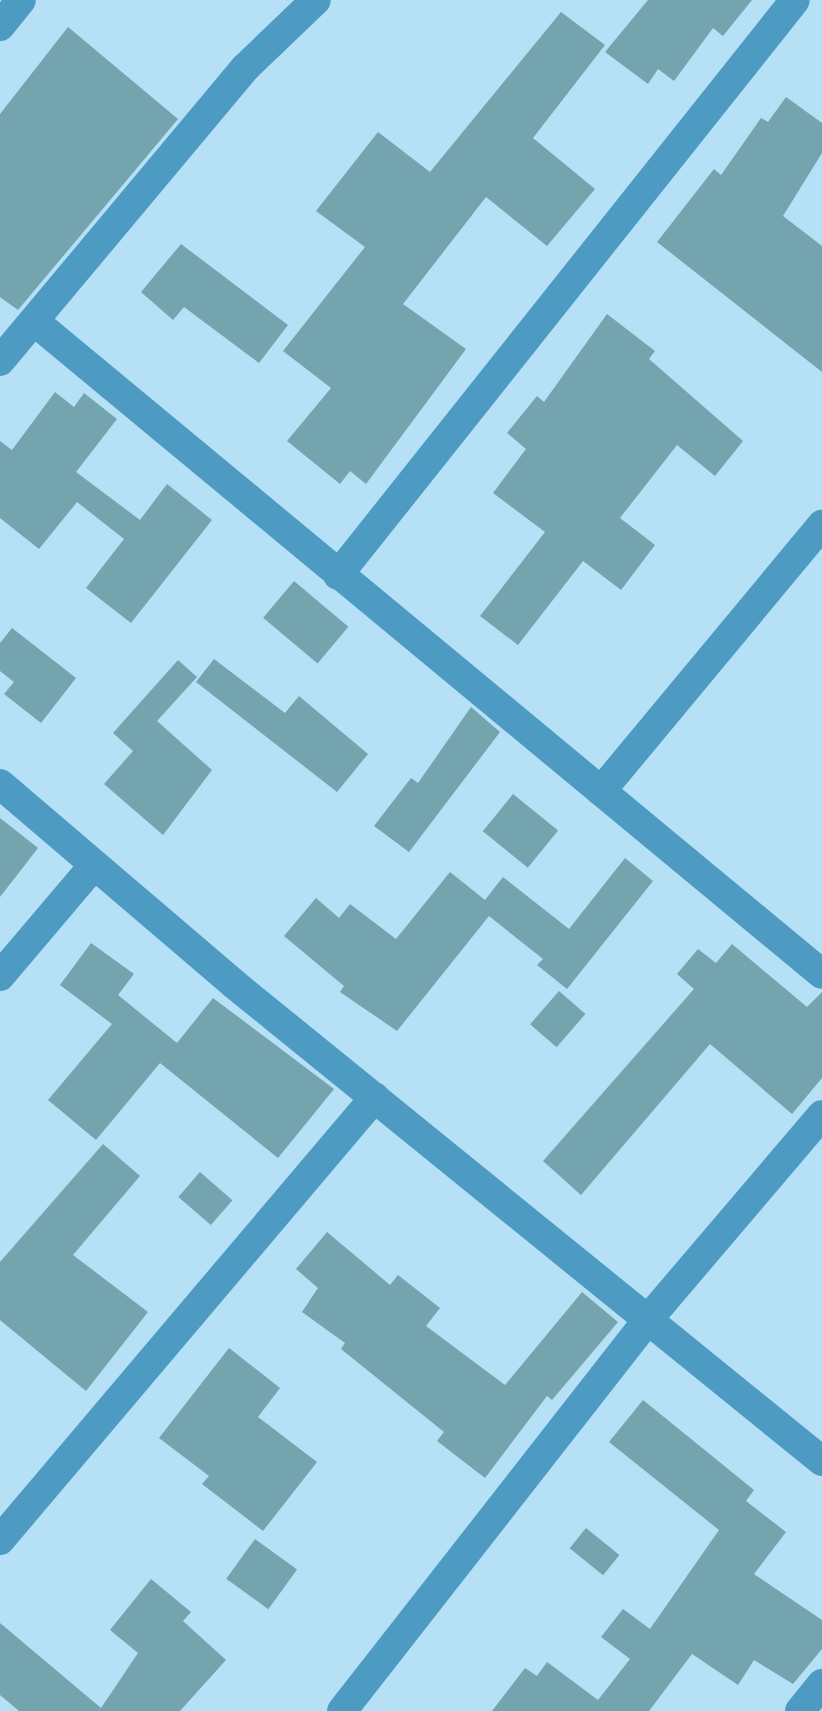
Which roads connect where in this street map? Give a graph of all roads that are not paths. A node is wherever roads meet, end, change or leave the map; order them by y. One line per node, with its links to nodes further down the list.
1 (21, 0): 4 (street)
2 (316, 0): 5 (street)
3 (795, 0): 8 (street)
4 (0, 26)
5 (34, 321): 6 (street); 8 (street)
6 (0, 361)
7 (822, 525): 10 (street)
8 (338, 575): 10 (street)
9 (0, 784): 11 (street)
10 (601, 791): 12 (street)
11 (94, 865): 13 (street); 14 (street)
12 (822, 974)
13 (0, 976)
14 (375, 1097): 16 (street); 18 (street)
15 (822, 1116): 16 (street)
16 (650, 1318): 17 (street); 20 (street)
17 (822, 1461)
18 (0, 1540)
19 (822, 1684): 21 (street)
20 (342, 1711)
21 (800, 1711)

